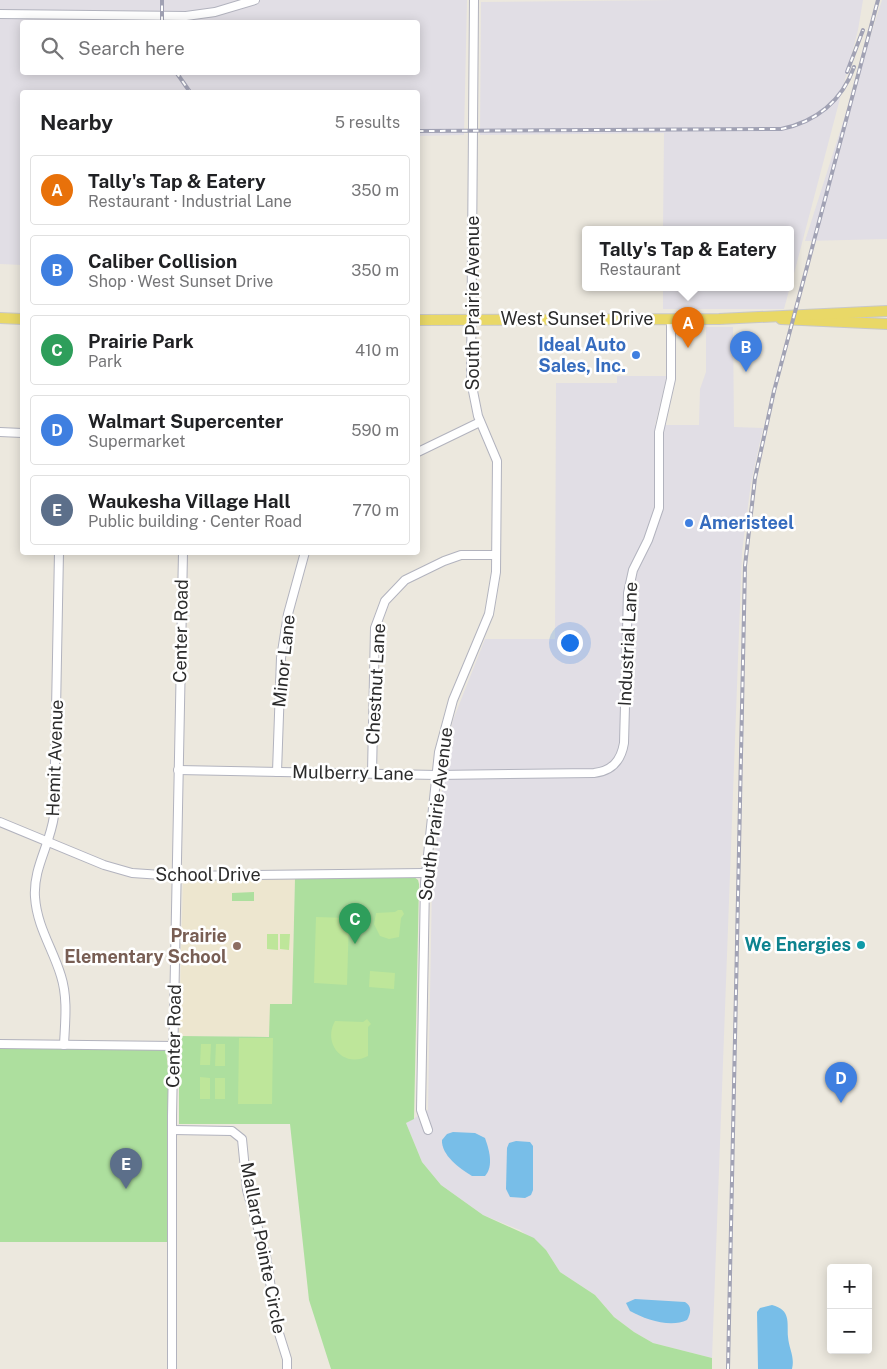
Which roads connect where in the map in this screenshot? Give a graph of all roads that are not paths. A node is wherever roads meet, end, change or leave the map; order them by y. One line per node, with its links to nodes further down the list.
1 (256, 0): 3 (street)
2 (474, 0): 10 (street, South Prairie Avenue)
3 (0, 14)
4 (887, 311): 5 (main road, West Sunset Drive)
5 (766, 317): 8 (main road, West Sunset Drive); 11 (main road, West Sunset Drive)
6 (0, 318): 7 (main road)
7 (20, 319)
8 (671, 319): 10 (main road, West Sunset Drive); 20 (street, Industrial Lane)
9 (420, 320): 10 (main road, West Sunset Drive)
10 (472, 320): 12 (street, South Prairie Avenue)
11 (887, 324)
12 (480, 422): 15 (street); 19 (street, South Prairie Avenue)
13 (0, 432): 14 (street)
14 (20, 434)
15 (420, 451)
16 (59, 555): 26 (street, Hemit Avenue)
17 (183, 555): 21 (street, Center Road)
18 (304, 555): 22 (street, Minor Lane)
19 (496, 555): 23 (street, Chestnut Lane); 24 (street, South Prairie Avenue)
20 (615, 764): 24 (street, Mulberry Lane)
21 (178, 770): 22 (street, Mulberry Lane); 28 (street, Center Road)
22 (277, 772): 23 (street, Mulberry Lane)
23 (372, 774): 24 (street, Mulberry Lane)
24 (436, 775): 27 (street, South Prairie Avenue)
25 (0, 822): 26 (street, School Drive)
26 (47, 842): 28 (street, School Drive); 30 (street, Hemit Avenue)
27 (426, 873): 28 (street, School Drive); 33 (street, South Prairie Avenue)
28 (177, 876): 31 (street, Center Road)
29 (0, 1044): 30 (street)
30 (64, 1045): 31 (street)
31 (174, 1046): 32 (street, Center Road)
32 (173, 1130): 34 (street, Center Road); 35 (street, Mallard Pointe Circle)
33 (428, 1130)
34 (172, 1369)
35 (287, 1369)

